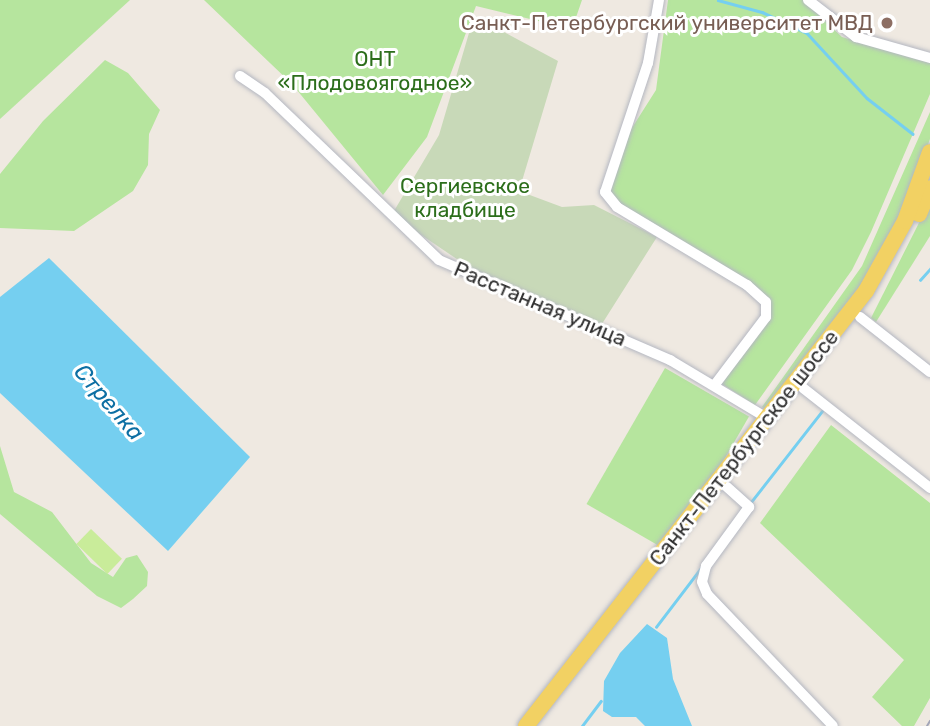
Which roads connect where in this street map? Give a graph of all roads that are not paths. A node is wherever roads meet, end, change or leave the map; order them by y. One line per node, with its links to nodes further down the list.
1 (659, 0): 9 (street)
2 (808, 0): 3 (street)
3 (930, 58)
4 (240, 76): 9 (street, Расстанная улица)
5 (930, 152): 11 (main road, Санкт-Петербургское шоссе)
6 (930, 188): 7 (main road, Санкт-Петербургское шоссе)
7 (860, 317): 8 (street); 10 (main road, Санкт-Петербургское шоссе)
8 (930, 372)
9 (716, 383): 11 (street, Расстанная улица)
10 (803, 388): 12 (main road, Санкт-Петербургское шоссе); 13 (street)
11 (767, 418): 14 (main road, Санкт-Петербургское шоссе)
12 (727, 487): 15 (main road, Санкт-Петербургское шоссе); 16 (street)
13 (930, 488)
14 (526, 726)
15 (538, 726)
16 (834, 726)

